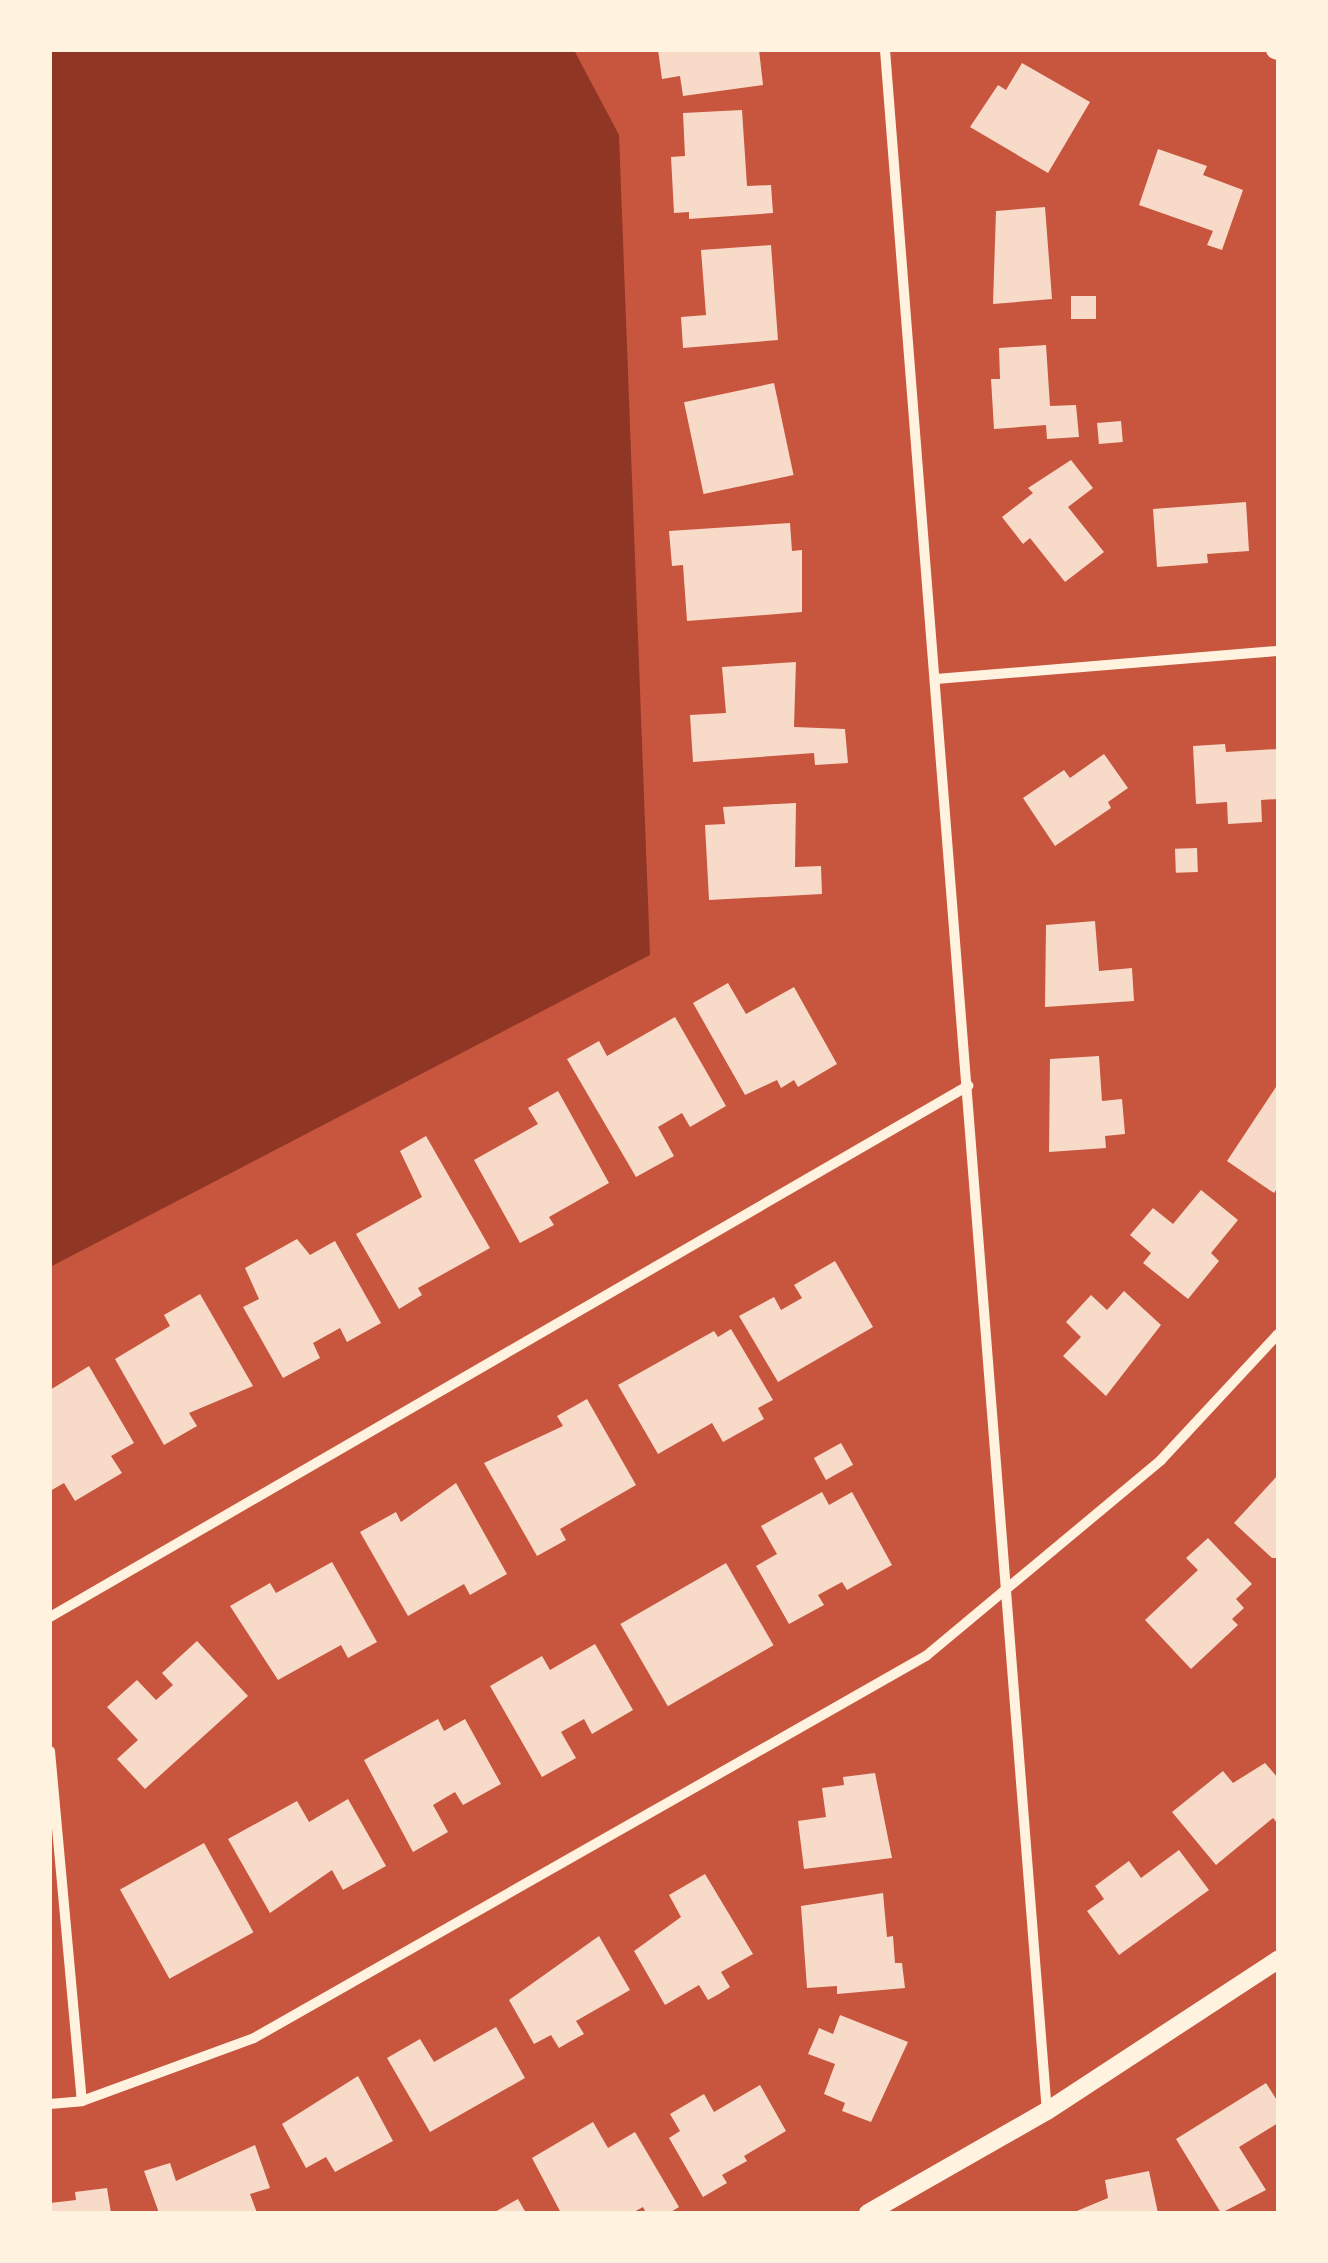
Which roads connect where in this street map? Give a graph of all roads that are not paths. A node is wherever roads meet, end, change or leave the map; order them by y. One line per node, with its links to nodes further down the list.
1 (885, 50): 3 (street)
2 (1278, 651): 3 (street)
3 (936, 679): 4 (street)
4 (968, 1086): 6 (street); 7 (street)
5 (1278, 1334): 6 (street)
6 (1007, 1588): 10 (street); 12 (street)
7 (50, 1617)
8 (50, 1751): 10 (street)
9 (1278, 1960): 12 (street)
10 (82, 2101): 11 (street)
11 (50, 2104)
12 (1048, 2110): 13 (street)
13 (868, 2213)

